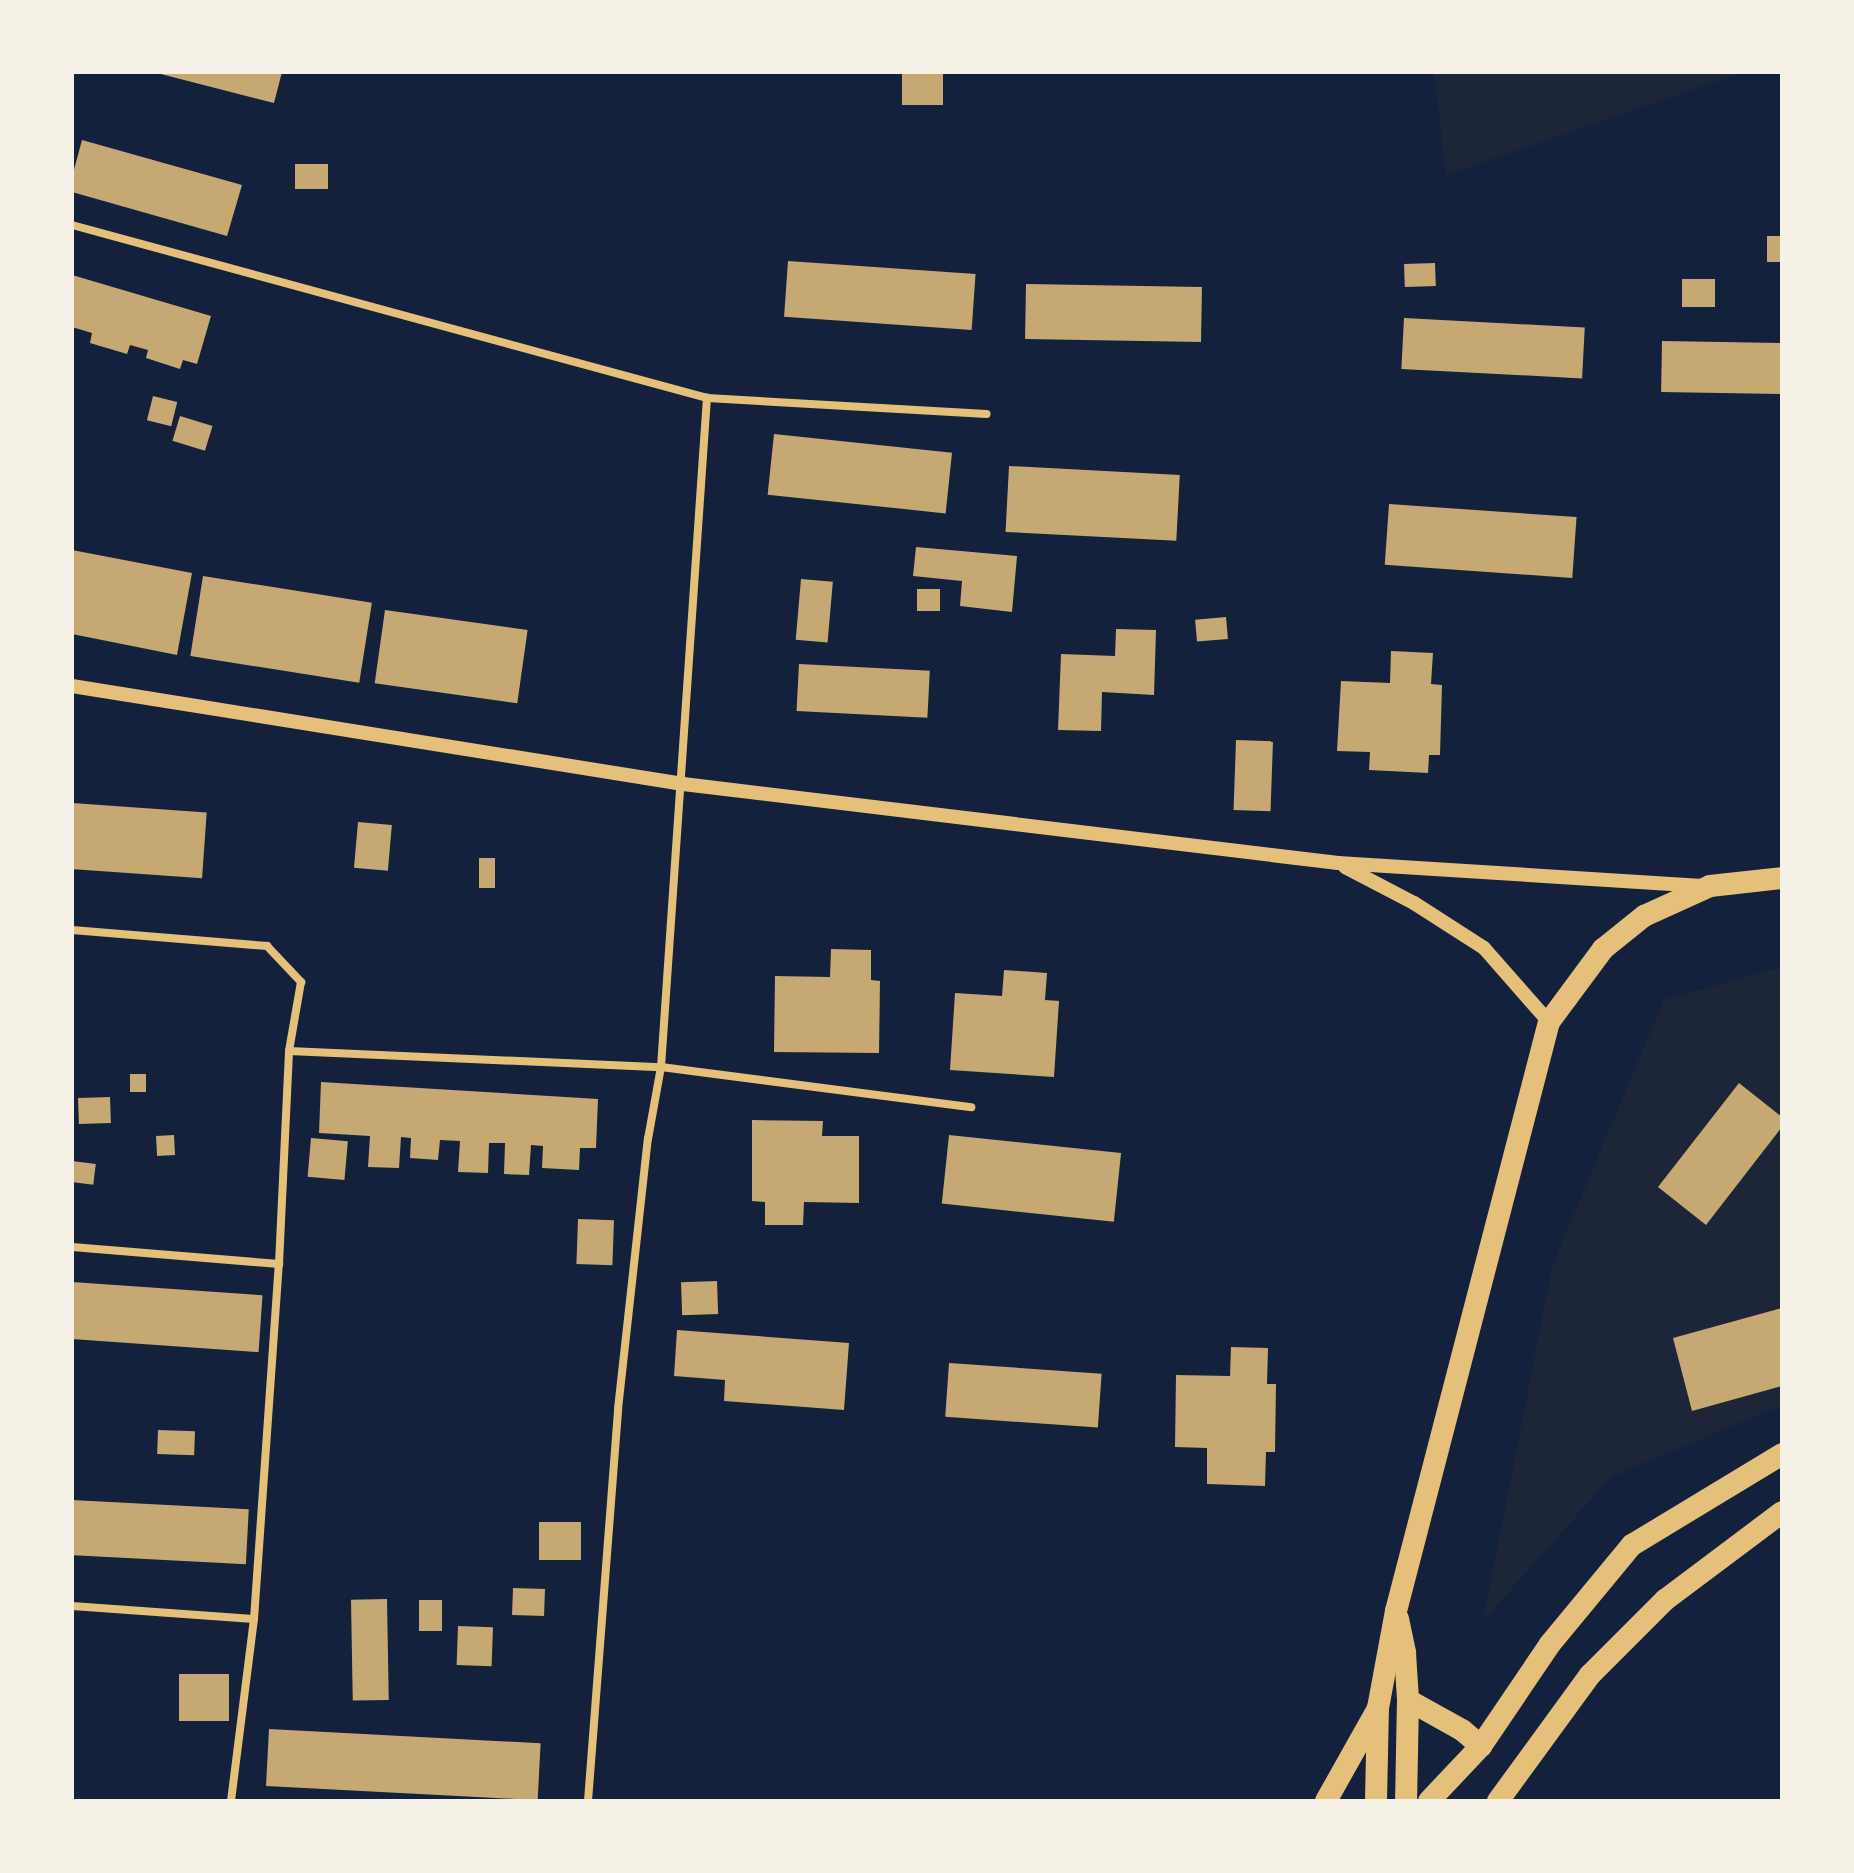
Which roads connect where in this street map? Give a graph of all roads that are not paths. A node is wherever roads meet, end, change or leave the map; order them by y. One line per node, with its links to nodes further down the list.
1 (72, 225): 2 (street)
2 (707, 398): 3 (street); 5 (street)
3 (987, 414)
4 (72, 686): 5 (street)
5 (683, 784): 6 (street); 12 (street)
6 (1338, 863): 8 (street); 10 (street)
7 (1782, 878): 8 (highway)
8 (1710, 886): 10 (highway)
9 (72, 930): 11 (street)
10 (1549, 1022): 19 (highway)
11 (289, 1051): 12 (street); 15 (street)
12 (661, 1067): 13 (street); 25 (street)
13 (971, 1107)
14 (72, 1247): 15 (street)
15 (279, 1264): 20 (street)
16 (1782, 1454): 23 (highway)
17 (1782, 1512): 30 (highway)
18 (72, 1606): 20 (street)
19 (1396, 1611): 21 (highway); 22 (highway)
20 (254, 1619): 24 (street)
21 (1408, 1700): 23 (highway); 28 (highway)
22 (1378, 1708): 26 (highway); 27 (highway)
23 (1481, 1746): 29 (highway)
24 (231, 1801)
25 (588, 1801)
26 (1326, 1801)
27 (1376, 1801)
28 (1406, 1801)
29 (1429, 1801)
30 (1498, 1801)

